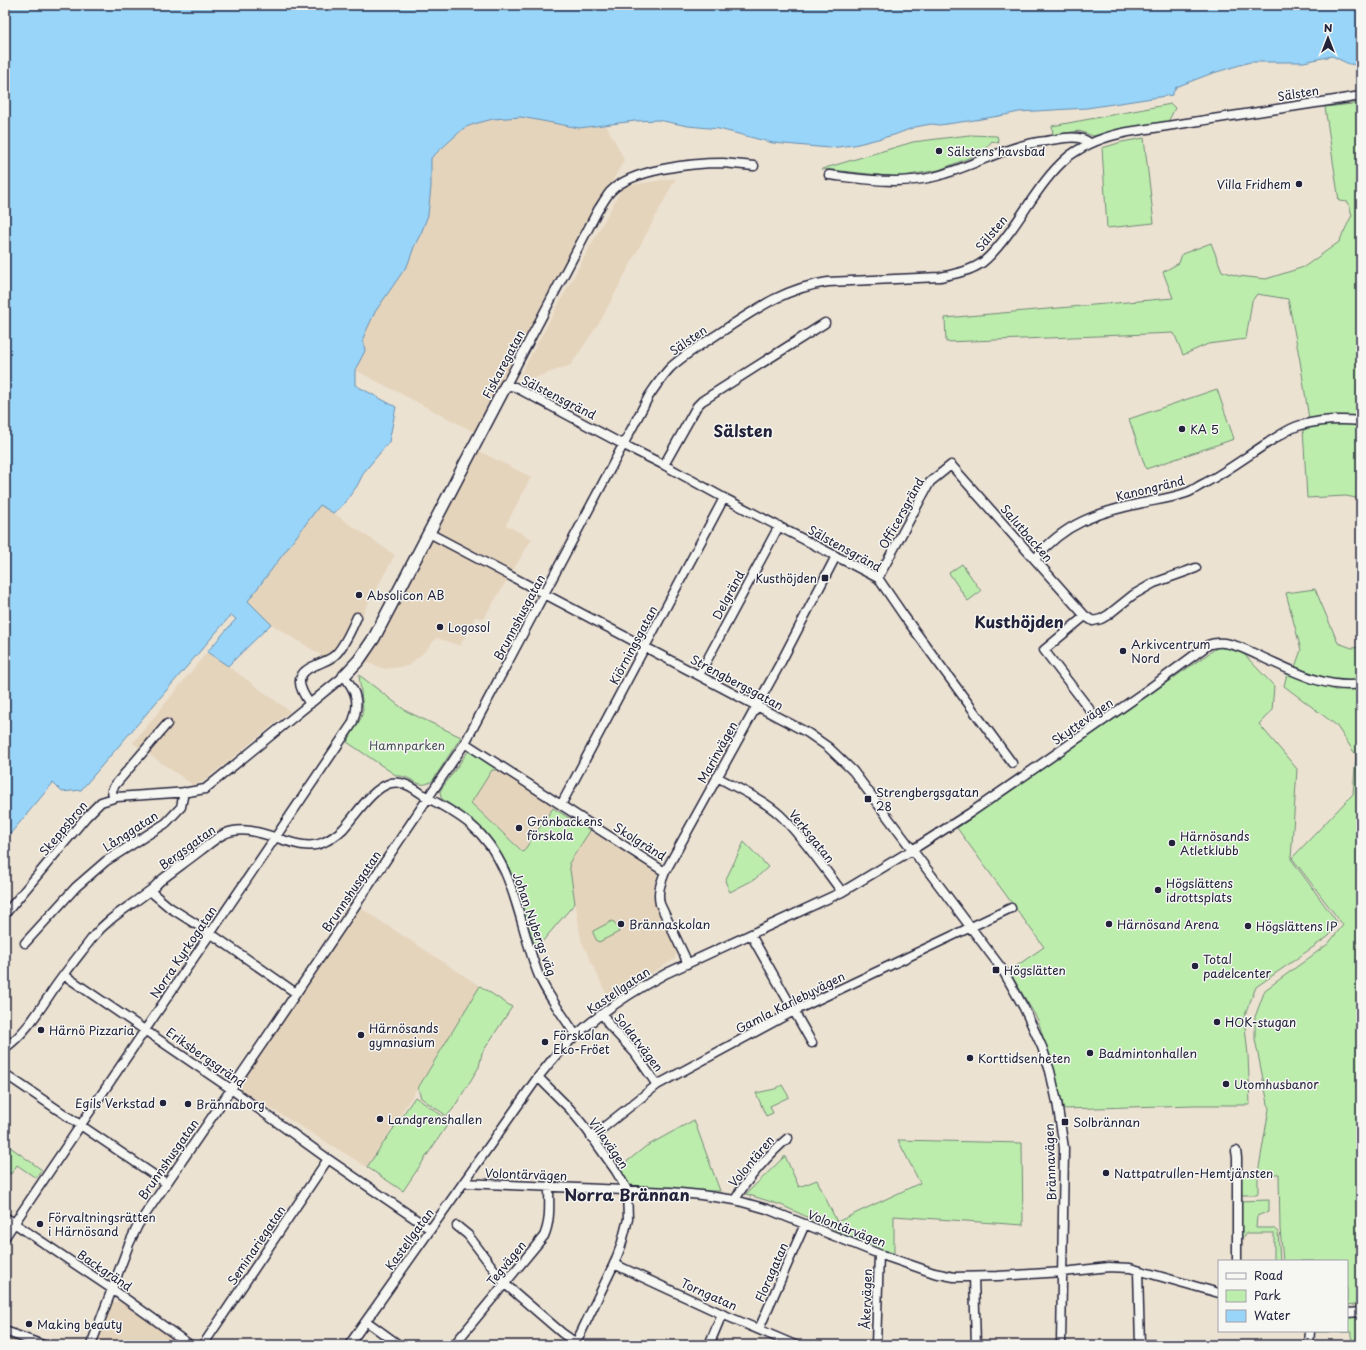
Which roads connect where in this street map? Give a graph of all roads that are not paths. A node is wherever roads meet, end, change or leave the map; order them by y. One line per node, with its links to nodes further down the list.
1 (1361, 96): 2 (street, Sälsten)
2 (1090, 143): 4 (street); 8 (street, Sälsten)
3 (754, 166): 6 (street, Fiskaregatan)
4 (829, 175)
5 (825, 323): 9 (street)
6 (506, 385): 8 (street, Sälstensgränd); 13 (street, Fiskaregatan)
7 (1361, 421): 15 (street, Kanongränd)
8 (624, 445): 9 (street, Sälstensgränd); 18 (street, Brunnshusgatan)
9 (664, 465): 11 (street, Sälstensgränd)
10 (951, 465): 15 (street, Salutbacken); 17 (street, Officersgränd)
11 (724, 498): 12 (street, Sälstensgränd); 21 (street, Kiörningsgatan)
12 (779, 526): 14 (street, Sälstensgränd); 22 (street, Delgränd)
13 (429, 533): 18 (street, Strengbergsgatan); 23 (street, Fiskaregatan)
14 (836, 556): 17 (street, Sälstensgränd); 26 (street, Marinvägen)
15 (1035, 559): 19 (street, Salutbacken)
16 (1196, 568): 19 (street)
17 (878, 578): 30 (street, Sälstensgränd)
18 (545, 594): 21 (street, Strengbergsgatan); 29 (street, Brunnshusgatan)
19 (1085, 616): 27 (street)
20 (357, 617): 25 (street)
21 (646, 646): 22 (street, Strengbergsgatan); 35 (street, Kiörningsgatan)
22 (699, 675): 26 (street, Strengbergsgatan)
23 (344, 676): 25 (street); 36 (street, Norra Kyrkogatan)
24 (1361, 684): 27 (street, Skyttevägen)
25 (310, 704): 32 (street)
26 (756, 706): 31 (street, Marinvägen); 37 (street, Strengbergsgatan)
27 (1100, 723): 37 (street, Skyttevägen)
28 (167, 724): 33 (street)
29 (465, 743): 34 (street, Brunnshusgatan); 35 (street, Skolgränd)
30 (1012, 763)
31 (717, 778): 38 (street, Marinvägen); 40 (street, Verksgatan)
32 (184, 792): 33 (street); 46 (street, Långgatan)
33 (113, 798): 42 (street, Skeppsbron)
34 (428, 798): 36 (street, Bergsgatan); 49 (street, Brunnshusgatan); 53 (street, Johan Nybergs väg)
35 (561, 805): 38 (street, Skolgränd)
36 (276, 838): 39 (street, Bergsgatan); 44 (street, Norra Kyrkogatan)
37 (912, 850): 40 (street, Kastellgatan); 43 (street, Strengbergsgatan)
38 (665, 872): 47 (street, Marinvägen)
39 (150, 891): 44 (street); 48 (street, Bergsgatan)
40 (842, 892): 45 (street, Kastellgatan)
41 (1011, 908): 43 (street, Gamla Karlebyvägen)
42 (5, 914)
43 (971, 928): 50 (street, Gamla Karlebyvägen); 80 (street, Brännavägen)
44 (210, 933): 49 (street); 52 (street, Norra Kyrkogatan)
45 (751, 934): 47 (street, Kastellgatan); 50 (street)
46 (25, 943)
47 (687, 964): 51 (street, Kastellgatan)
48 (64, 975): 52 (street, Eriksbergsgränd); 55 (street, Bergsgatan)
49 (296, 993): 59 (street, Brunnshusgatan)
50 (794, 1011): 54 (street); 58 (street, Gamla Karlebyvägen)
51 (603, 1014): 53 (street, Kastellgatan); 58 (street, Soldatvägen)
52 (146, 1030): 59 (street, Eriksbergsgränd); 60 (street, Norra Kyrkogatan)
53 (576, 1036): 57 (street, Kastellgatan)
54 (812, 1043)
55 (5, 1048)
56 (5, 1074): 60 (street)
57 (538, 1077): 61 (street, Villavägen); 66 (street, Kastellgatan)
58 (657, 1085): 61 (street, Gamla Karlebyvägen)
59 (231, 1088): 64 (street, Eriksbergsgränd); 65 (street, Brunnshusgatan)
60 (80, 1125): 65 (street); 71 (street, Norra Kyrkogatan)
61 (592, 1138): 68 (street, Villavägen)
62 (788, 1138): 69 (street, Volontären)
63 (1236, 1151): 77 (street)
64 (328, 1159): 74 (street, Eriksbergsgränd); 97 (street, Seminariegatan)
65 (166, 1183): 83 (street, Brunnshusgatan)
66 (463, 1183): 67 (street, Volontärvägen); 74 (street, Kastellgatan)
67 (549, 1186): 68 (street, Volontärvägen); 82 (street, Tegvägen)
68 (627, 1190): 69 (street, Volontärvägen); 78 (street, Villavägen)
69 (735, 1200): 72 (street, Volontärvägen)
70 (5, 1217): 71 (street, Backgränd)
71 (14, 1223): 75 (street, Norra Kyrkogatan); 83 (street, Backgränd)
72 (805, 1224): 76 (street, Volontärvägen); 89 (street, Floragatan)
73 (457, 1226): 82 (street)
74 (430, 1229): 88 (street, Kastellgatan)
75 (5, 1237)
76 (879, 1254): 81 (street, Volontärvägen); 103 (street, Åkervägen)
77 (1237, 1260)
78 (614, 1264): 87 (street, Torngatan); 92 (street, Villavägen)
79 (1138, 1271): 80 (street, Volontärvägen); 84 (street, Volontärvägen); 93 (street)
80 (1063, 1272): 81 (street, Volontärvägen); 105 (street, Brännavägen)
81 (974, 1277): 104 (street)
82 (505, 1284): 92 (street); 100 (street, Tegvägen)
83 (112, 1289): 95 (street, Brunnshusgatan); 96 (street, Backgränd)
84 (1218, 1293)
85 (1361, 1312): 86 (street)
86 (1348, 1313)
87 (722, 1314): 89 (street, Torngatan); 101 (street)
88 (366, 1321): 98 (street, Kastellgatan); 99 (street)
89 (759, 1329): 102 (street, Torngatan)
90 (5, 1331): 94 (street)
91 (1310, 1332): 107 (street)
92 (577, 1344)
93 (1140, 1344): 106 (street)
94 (43, 1345)
95 (91, 1345)
96 (190, 1345)
97 (203, 1345)
98 (349, 1345)
99 (399, 1345)
100 (454, 1345)
101 (708, 1345)
102 (795, 1345)
103 (876, 1345)
104 (976, 1345)
105 (1061, 1345)
106 (1160, 1345)
107 (1309, 1345)

